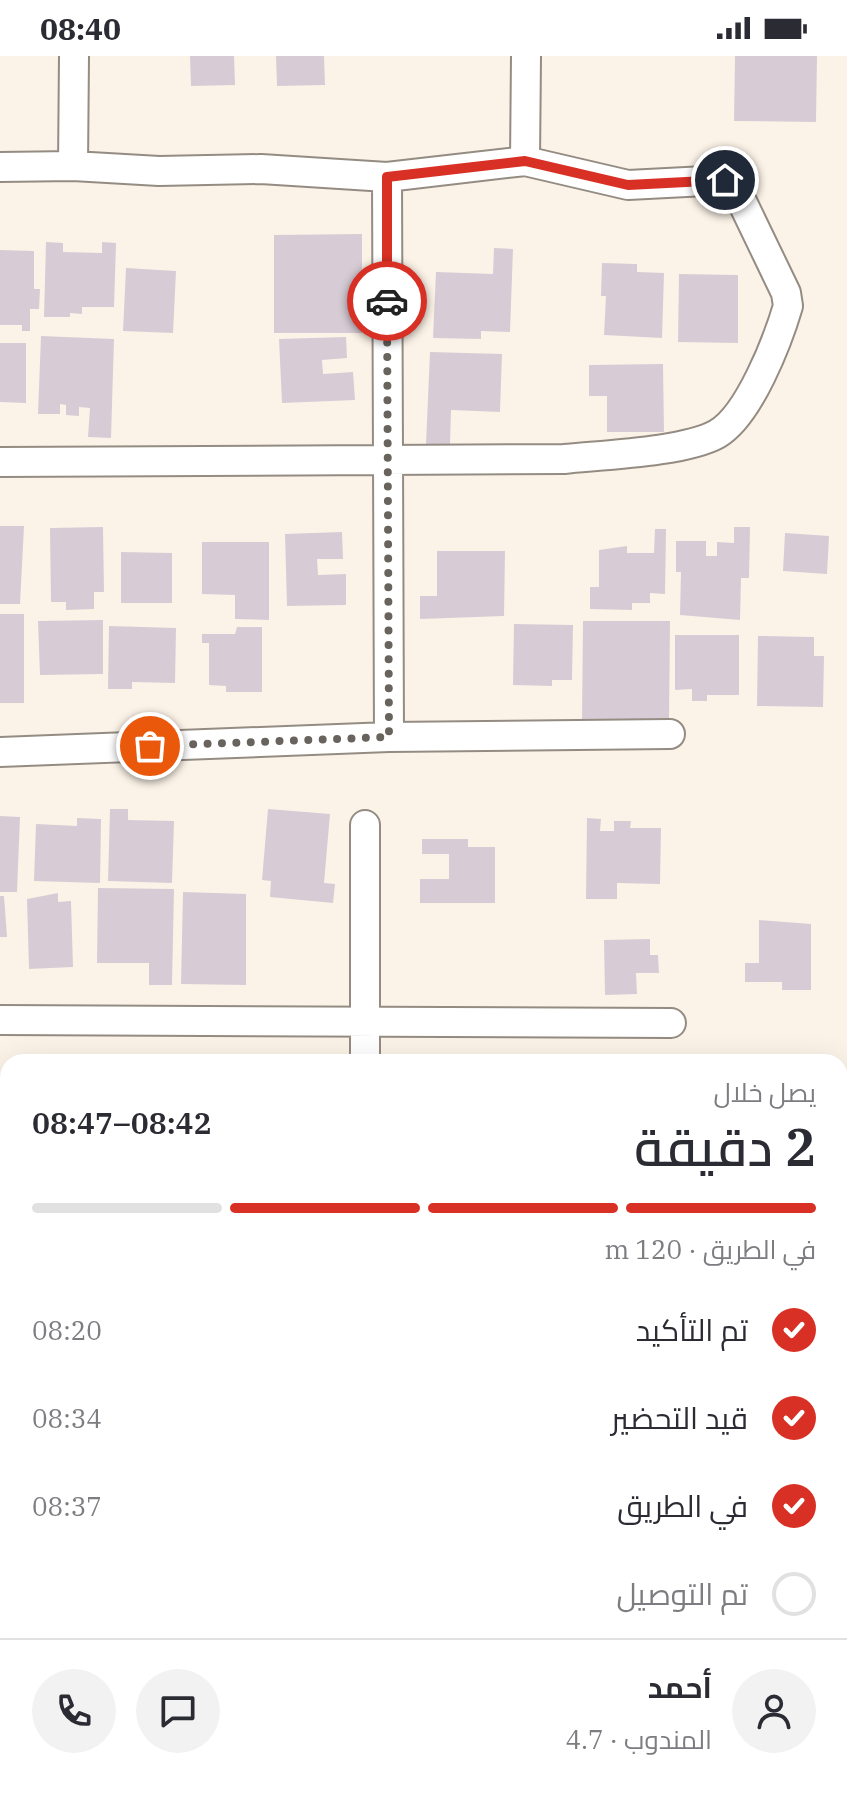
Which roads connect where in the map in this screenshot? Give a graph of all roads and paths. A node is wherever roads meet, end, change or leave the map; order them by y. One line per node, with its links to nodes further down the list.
1 (74, 56): 4 (street)
2 (526, 56): 3 (street)
3 (525, 161): 6 (street); 7 (street)
4 (73, 166): 5 (street); 6 (street)
5 (0, 167)
6 (387, 177): 7 (street)
7 (387, 460): 8 (street); 10 (street)
8 (0, 462)
9 (670, 734): 10 (street)
10 (389, 737): 11 (street)
11 (0, 752)
12 (365, 825): 14 (street)
13 (0, 1020): 14 (street)
14 (365, 1023): 15 (street); 16 (street)
15 (671, 1023)
16 (365, 1054)

